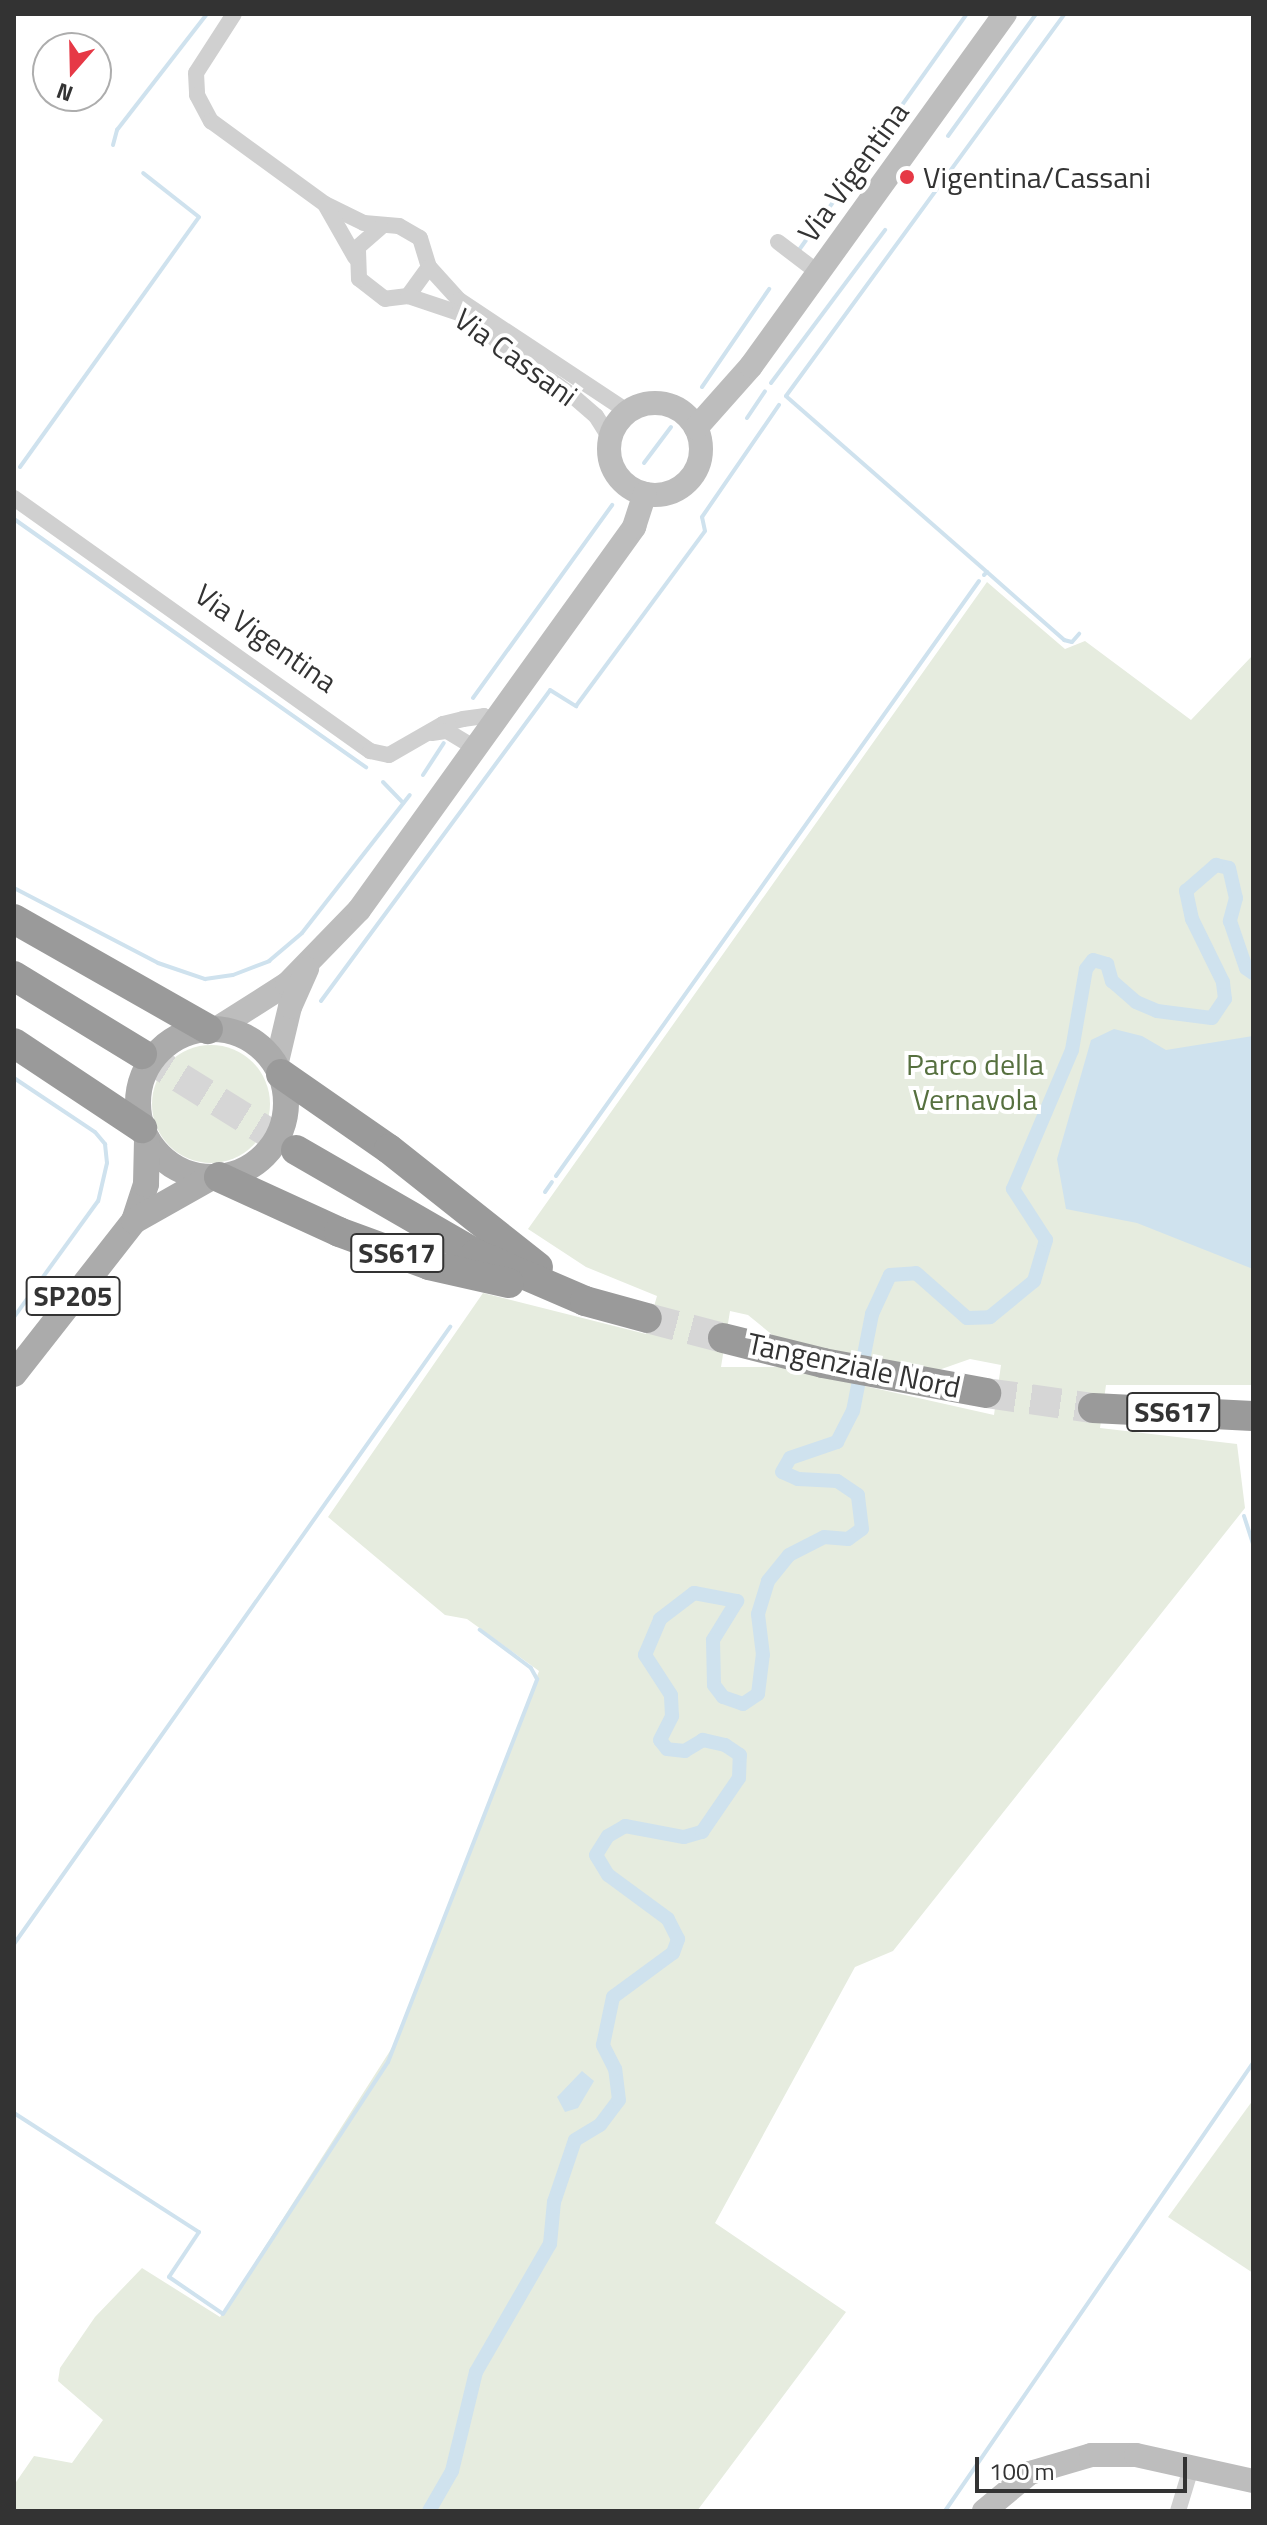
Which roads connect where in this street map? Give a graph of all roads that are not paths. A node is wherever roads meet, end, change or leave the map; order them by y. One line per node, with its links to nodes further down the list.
1 (234, 14): 3 (street, Via Cassani)
2 (1005, 14): 8 (street, Via Vigentina)
3 (325, 204): 4 (street, Via Cassani); 6 (street, Via Cassani)
4 (381, 227): 6 (street); 7 (street, Via Cassani)
5 (778, 242): 8 (street)
6 (355, 257): 9 (street, Via Cassani)
7 (429, 267): 9 (street); 12 (street, Via Cassani)
8 (820, 274): 10 (street, Via Vigentina)
9 (408, 296): 14 (street, Via Cassani)
10 (751, 366): 11 (street, Via Vigentina); 13 (street, Via Vigentina)
11 (677, 408): 12 (street); 13 (street)
12 (628, 412): 14 (street)
13 (696, 428): 15 (street)
14 (610, 438): 15 (street)
15 (645, 494): 17 (street)
16 (14, 498): 18 (street, Via Vigentina)
17 (495, 723): 18 (street, Via Vigentina); 19 (street)
18 (427, 733): 19 (street)
19 (477, 749): 21 (street)
20 (14, 919): 23 (highway)
21 (310, 963): 23 (street); 26 (street)
22 (14, 976): 25 (highway)
23 (212, 1029): 26 (main road); 27 (main road, SP205)
24 (14, 1043): 27 (highway)
25 (142, 1054)
26 (278, 1070): 29 (main road, SP205); 31 (highway, SS617)
27 (144, 1133): 29 (main road); 30 (main road, SP205)
28 (296, 1150): 31 (highway, SS617)
29 (214, 1177): 30 (main road, SP205); 31 (highway, SS617)
30 (134, 1221): 34 (main road, SP205)
31 (585, 1301): 32 (highway, SS617)
32 (647, 1318)
33 (723, 1338): 35 (highway, Tangenziale Nord)
34 (14, 1374)
35 (986, 1393)
36 (1093, 1408): 37 (highway, SS617)
37 (1253, 1416)
38 (1192, 2465): 39 (street); 40 (street); 41 (street)
39 (1246, 2476)
40 (984, 2511)
41 (1178, 2511)

